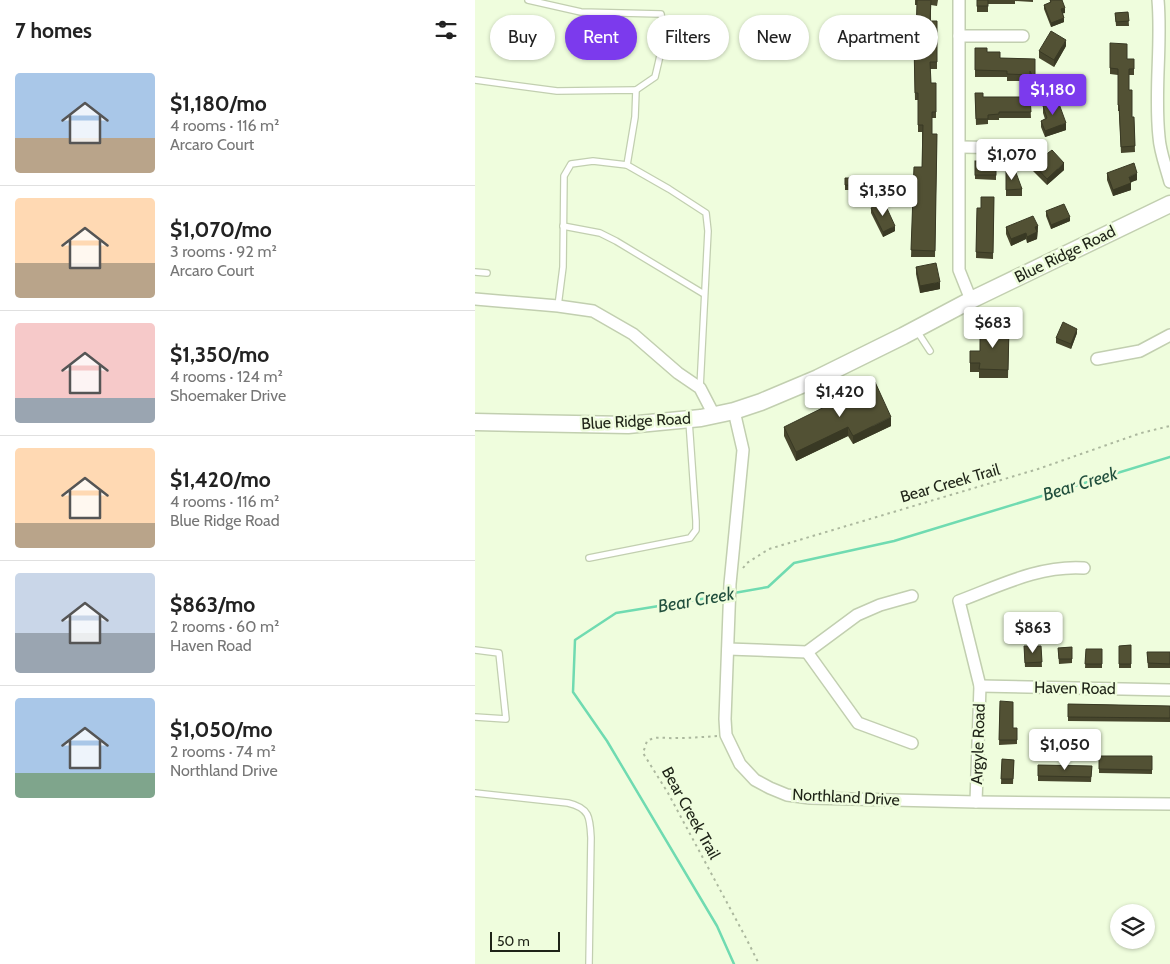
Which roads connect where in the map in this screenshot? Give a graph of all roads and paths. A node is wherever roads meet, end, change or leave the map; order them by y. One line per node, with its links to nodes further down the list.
1 (528, 0): 7 (lane)
2 (959, 0): 4 (street)
3 (1158, 0): 11 (street)
4 (959, 36): 5 (street); 8 (street)
5 (1023, 36)
6 (475, 80): 7 (lane)
7 (636, 90): 10 (lane)
8 (960, 147): 9 (street); 18 (street)
9 (1023, 148)
10 (627, 165): 13 (lane); 16 (lane)
11 (1170, 182)
12 (1170, 204): 18 (street, Blue Ridge Road)
13 (563, 226): 16 (lane); 19 (lane)
14 (475, 272): 15 (lane)
15 (487, 273)
16 (704, 294): 24 (lane)
17 (475, 299): 19 (street)
18 (971, 300): 20 (street, Blue Ridge Road)
19 (558, 306): 24 (street)
20 (916, 330): 22 (lane); 25 (street, Blue Ridge Road)
21 (1170, 335): 23 (street)
22 (930, 351)
23 (1097, 359)
24 (700, 388): 26 (street)
25 (734, 411): 26 (street, Blue Ridge Road); 34 (street, Northland Drive)
26 (713, 415): 27 (street, Blue Ridge Road)
27 (689, 420): 28 (street, Blue Ridge Road); 30 (lane)
28 (475, 422)
29 (1170, 426): 32 (path, Bear Creek Trail)
30 (589, 558)
31 (1084, 568): 37 (street, Argyle Road)
32 (741, 570)
33 (912, 596): 36 (street)
34 (728, 649): 36 (street); 43 (street, Northland Drive)
35 (475, 650): 39 (lane)
36 (807, 652): 41 (street)
37 (980, 686): 38 (street, Haven Road); 43 (street, Argyle Road)
38 (1170, 690)
39 (475, 717)
40 (721, 735): 46 (path, Bear Creek Trail)
41 (911, 743)
42 (475, 793): 45 (lane)
43 (976, 802): 44 (street, Northland Drive)
44 (1170, 804)
45 (589, 964)
46 (759, 964)

